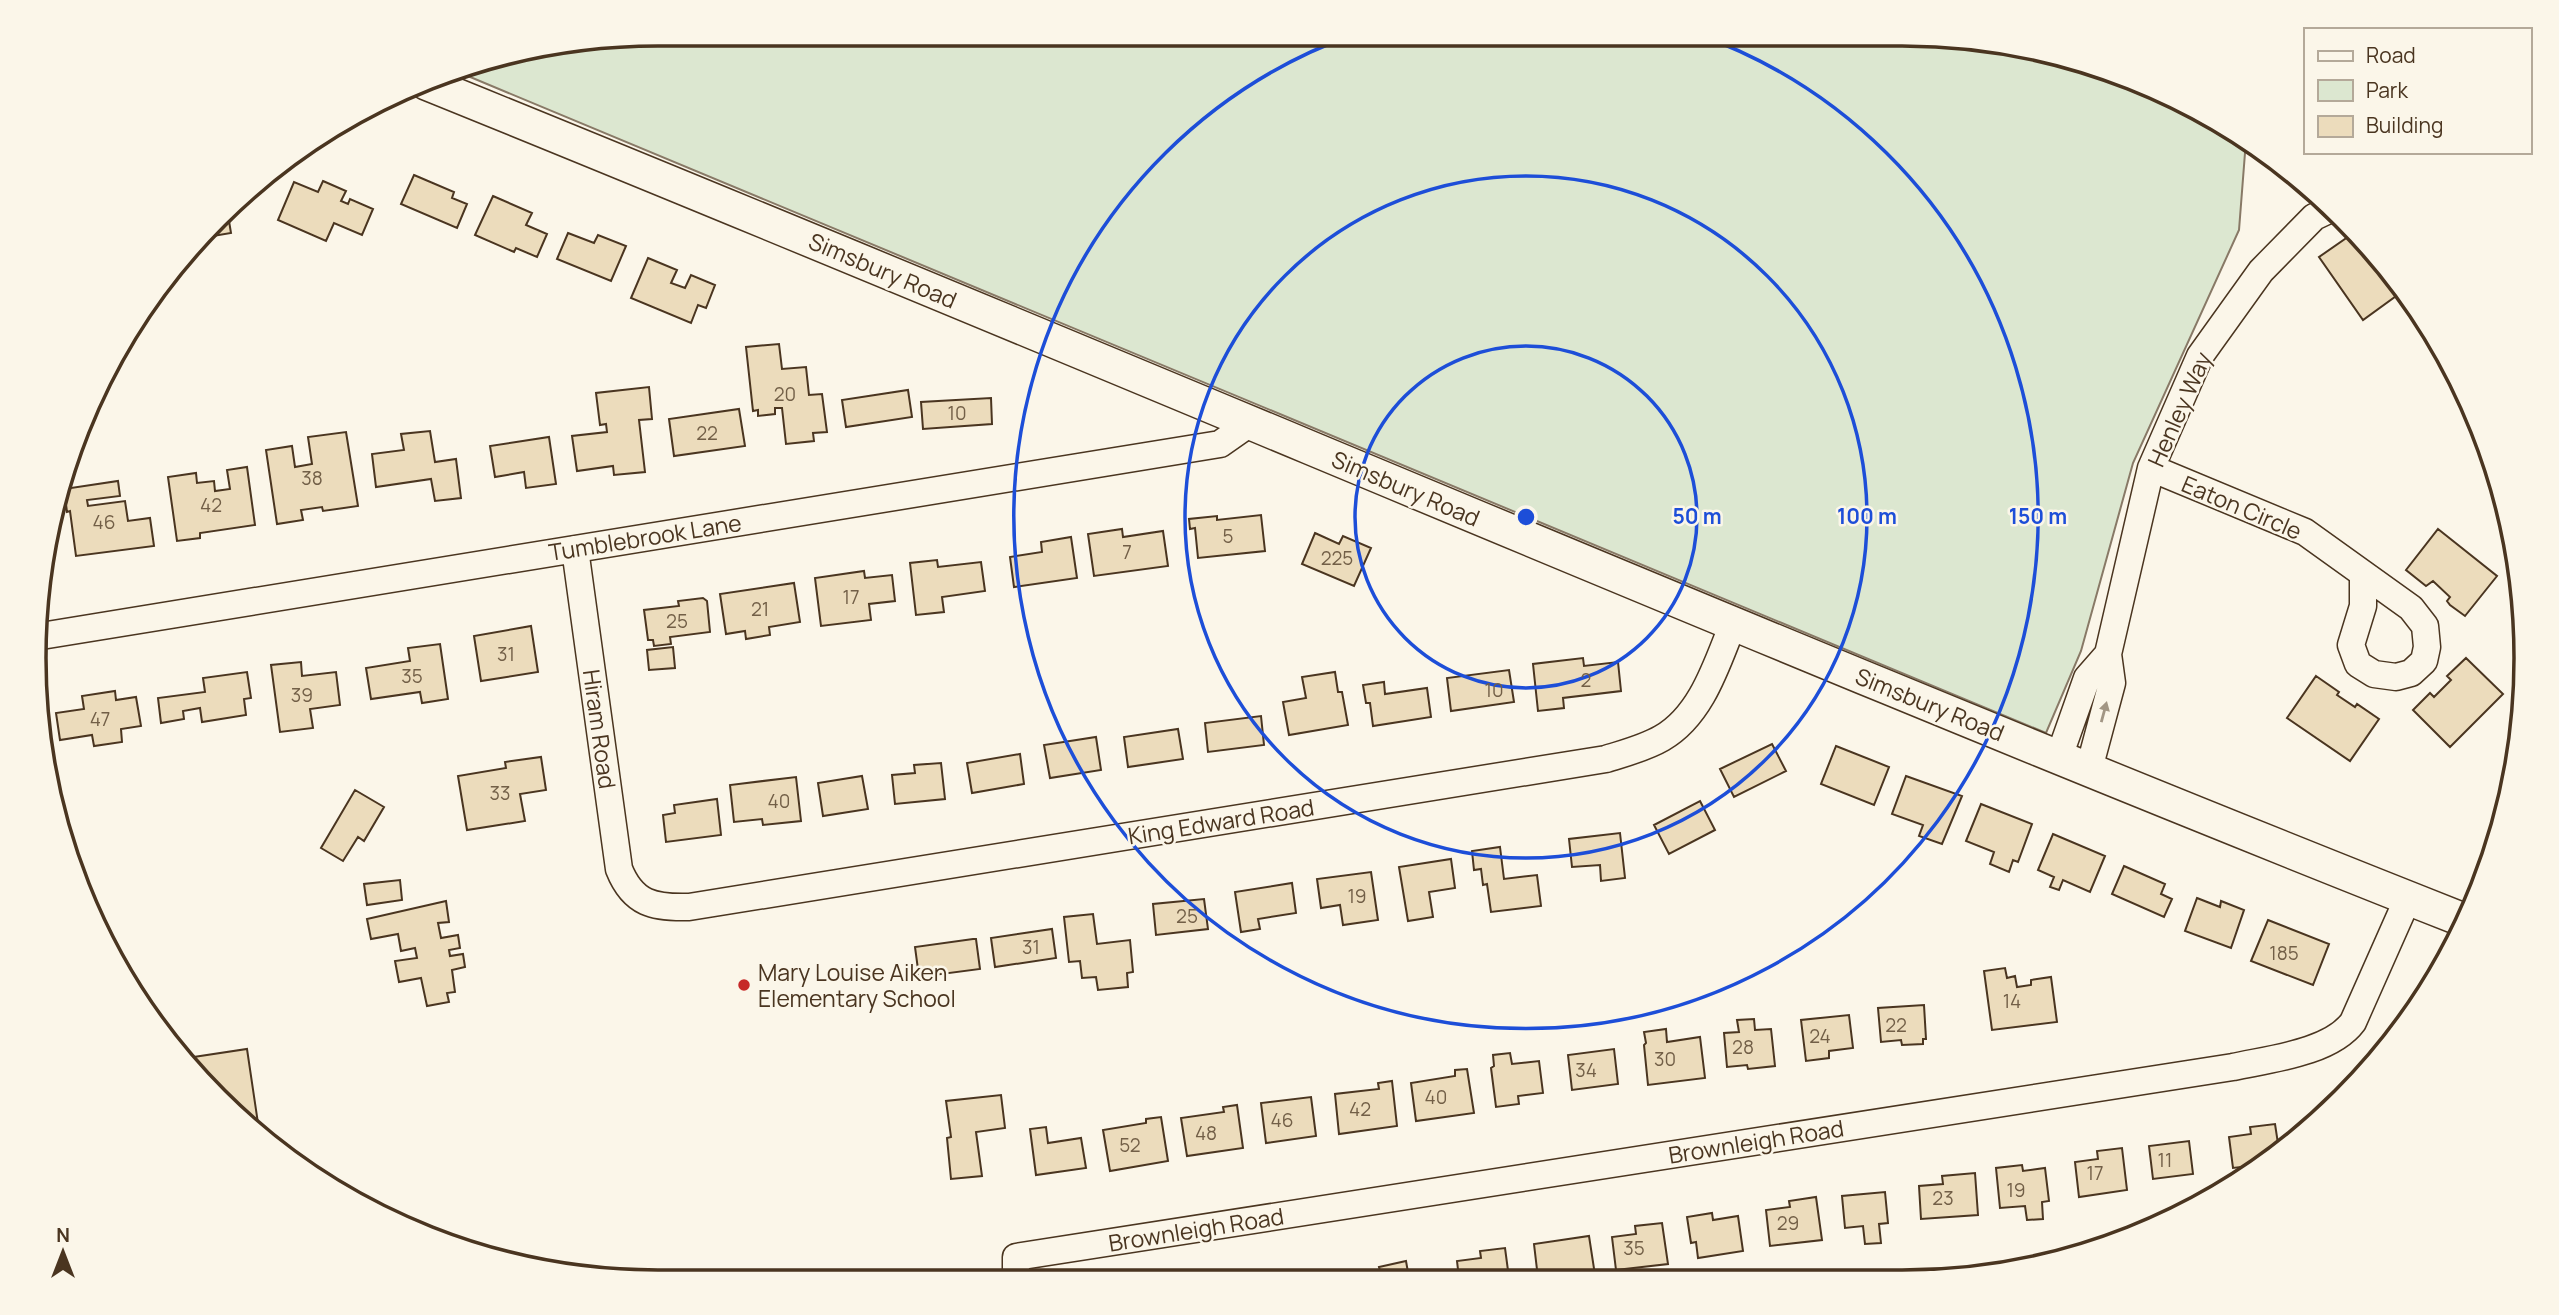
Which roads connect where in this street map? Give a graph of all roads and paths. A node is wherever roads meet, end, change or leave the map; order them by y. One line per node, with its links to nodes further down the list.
1 (436, 87): 3 (main road, Simsbury Road)
2 (2322, 213): 4 (street, Henley Way)
3 (1250, 424): 5 (street, Tumblebrook Lane); 7 (main road, Simsbury Road)
4 (2151, 468): 6 (street, Eaton Circle); 9 (street, Henley Way)
5 (575, 549): 8 (street, Tumblebrook Lane); 13 (street, Hiram Road)
6 (2364, 576)
7 (1733, 624): 10 (main road, Simsbury Road); 13 (street, King Edward Road)
8 (47, 635)
9 (2108, 654): 10 (street, Henley Way); 11 (street, Henley Way, one-way to 9)
10 (2059, 757): 11 (main road, Simsbury Road)
11 (2090, 769): 12 (main road, Simsbury Road)
12 (2408, 898): 14 (main road, Simsbury Road); 15 (street, Brownleigh Road)
13 (643, 900)
14 (2455, 917)
15 (1016, 1268)

